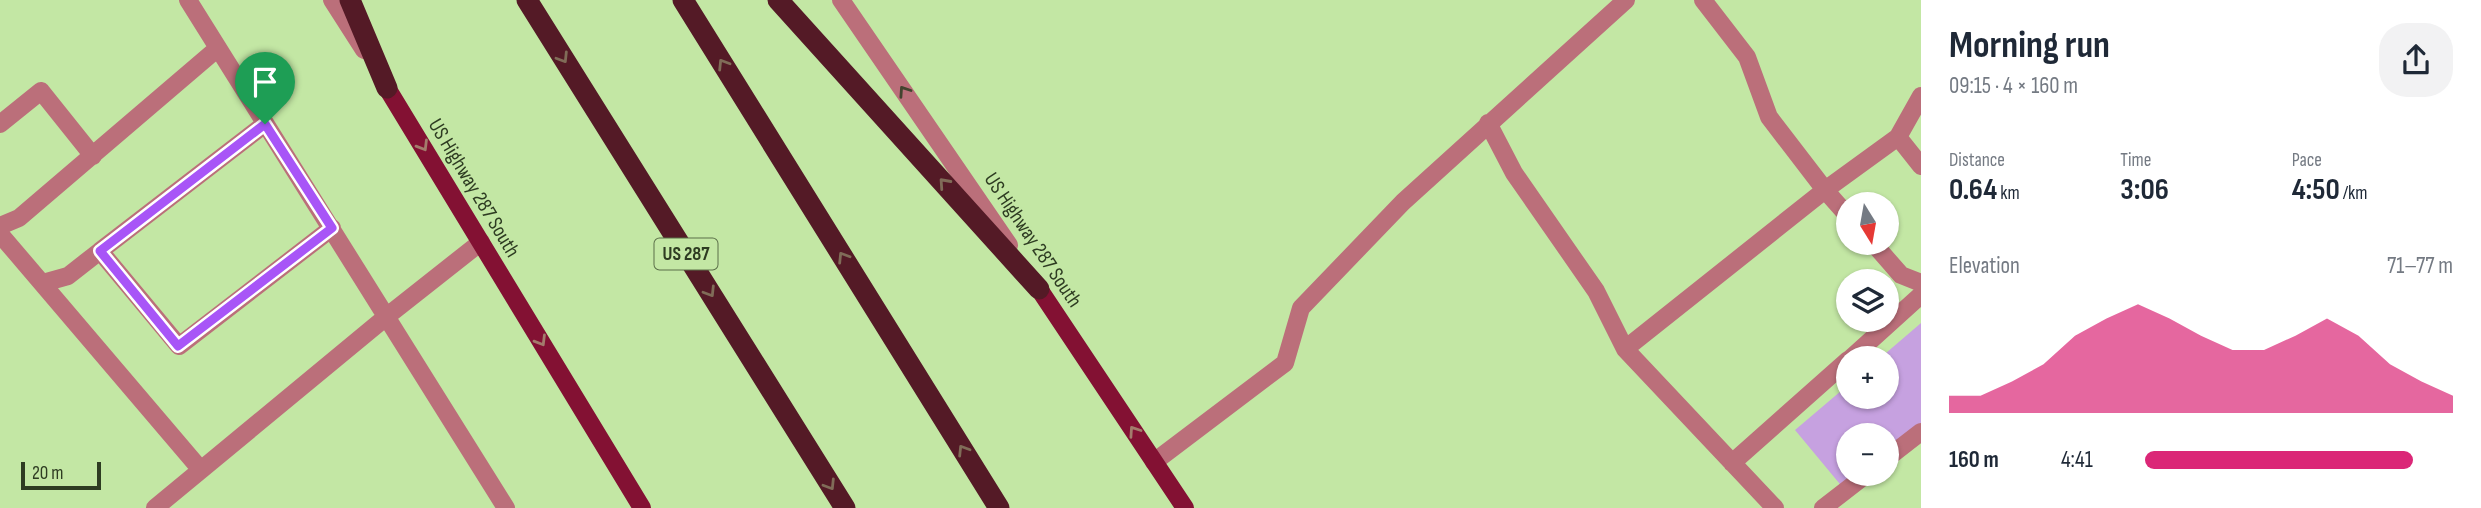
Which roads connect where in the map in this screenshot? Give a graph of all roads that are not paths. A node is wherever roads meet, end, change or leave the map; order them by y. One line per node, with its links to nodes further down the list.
1 (188, 0): 10 (street)
2 (332, 0): 11 (street, US Highway 287 South)
3 (350, 0): 11 (highway)
4 (527, 0): 44 (highway, US 287, one-way to 44)
5 (683, 0): 45 (highway, one-way to 5)
6 (778, 0): 29 (highway, one-way to 6)
7 (841, 0): 29 (street, US Highway 287 South, one-way to 7)
8 (1626, 0): 13 (street)
9 (1703, 0): 19 (street)
10 (218, 48): 15 (street); 17 (street)
11 (387, 88): 24 (main road, US Highway 287 South, one-way to 24)
12 (1921, 96): 16 (street)
13 (1488, 123): 33 (street); 37 (street)
14 (0, 124): 17 (street)
15 (265, 124): 22 (street); 25 (street)
16 (1898, 137): 18 (street); 19 (street)
17 (93, 156): 21 (street)
18 (1921, 166)
19 (1825, 190): 20 (street); 33 (street)
20 (1836, 202)
21 (0, 226)
22 (332, 228): 25 (street); 31 (street)
23 (0, 234): 28 (street)
24 (481, 242): 31 (street); 43 (main road, US Highway 287 South, one-way to 43)
25 (100, 251): 28 (street)
26 (1884, 256): 27 (street)
27 (1921, 283)
28 (43, 284): 39 (street)
29 (1039, 289): 37 (main road, US Highway 287 South, one-way to 29)
30 (1921, 295): 32 (street)
31 (386, 317): 39 (street); 42 (street)
32 (1865, 346)
33 (1625, 349): 38 (street)
34 (1836, 371): 38 (street)
35 (1921, 432): 36 (street)
36 (1899, 449)
37 (1154, 462): 46 (main road, US Highway 287 South)
38 (1732, 463): 47 (street)
39 (201, 470): 41 (street)
40 (1851, 486): 48 (street)
41 (155, 508)
42 (506, 508)
43 (642, 508)
44 (845, 508)
45 (999, 508)
46 (1185, 508)
47 (1775, 508)
48 (1823, 508)

